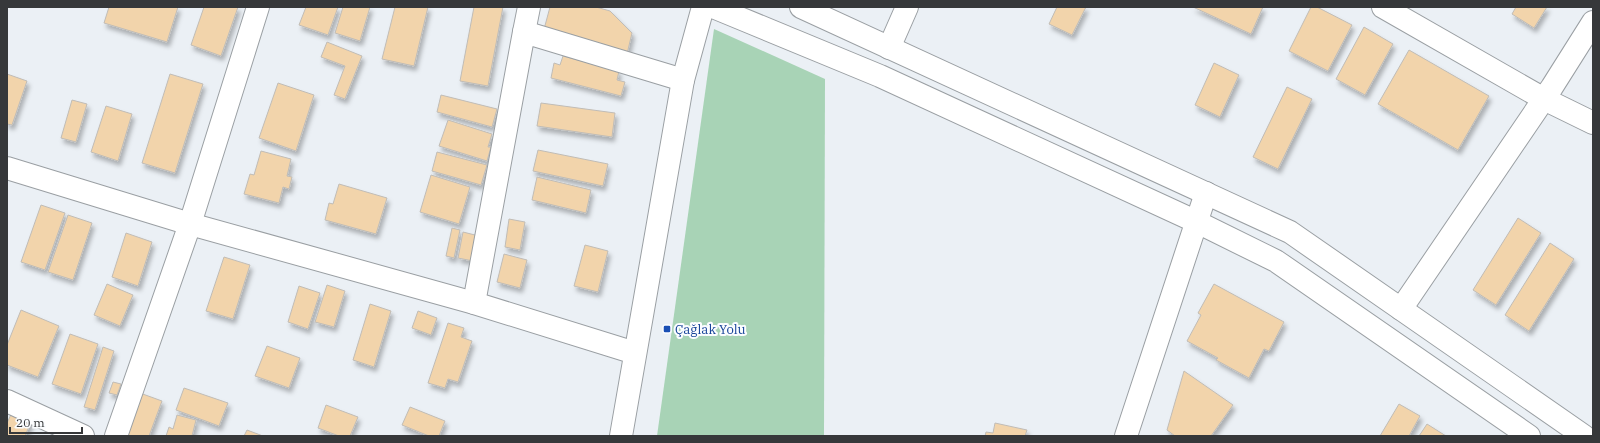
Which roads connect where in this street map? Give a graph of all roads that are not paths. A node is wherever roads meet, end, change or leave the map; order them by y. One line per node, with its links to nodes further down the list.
1 (258, 7): 17 (street)
2 (529, 7): 9 (street)
3 (703, 7): 11 (street)
4 (713, 7): 16 (street)
5 (801, 7): 10 (street)
6 (908, 7): 10 (street)
7 (1383, 7): 12 (street)
8 (1593, 22): 12 (street)
9 (524, 32): 11 (street); 18 (street)
10 (889, 48): 15 (street)
11 (683, 80): 20 (street)
12 (1544, 99): 13 (street); 19 (street)
13 (1593, 123)
14 (7, 168): 17 (street)
15 (1206, 193): 16 (street); 19 (street)
16 (1196, 222): 25 (street); 26 (street)
17 (190, 224): 18 (street); 23 (street)
18 (474, 303): 20 (street)
19 (1401, 309): 27 (street)
20 (635, 353): 24 (street)
21 (7, 401): 22 (street)
22 (83, 436)
23 (116, 436)
24 (621, 436)
25 (1126, 436)
26 (1529, 436)
27 (1584, 436)

